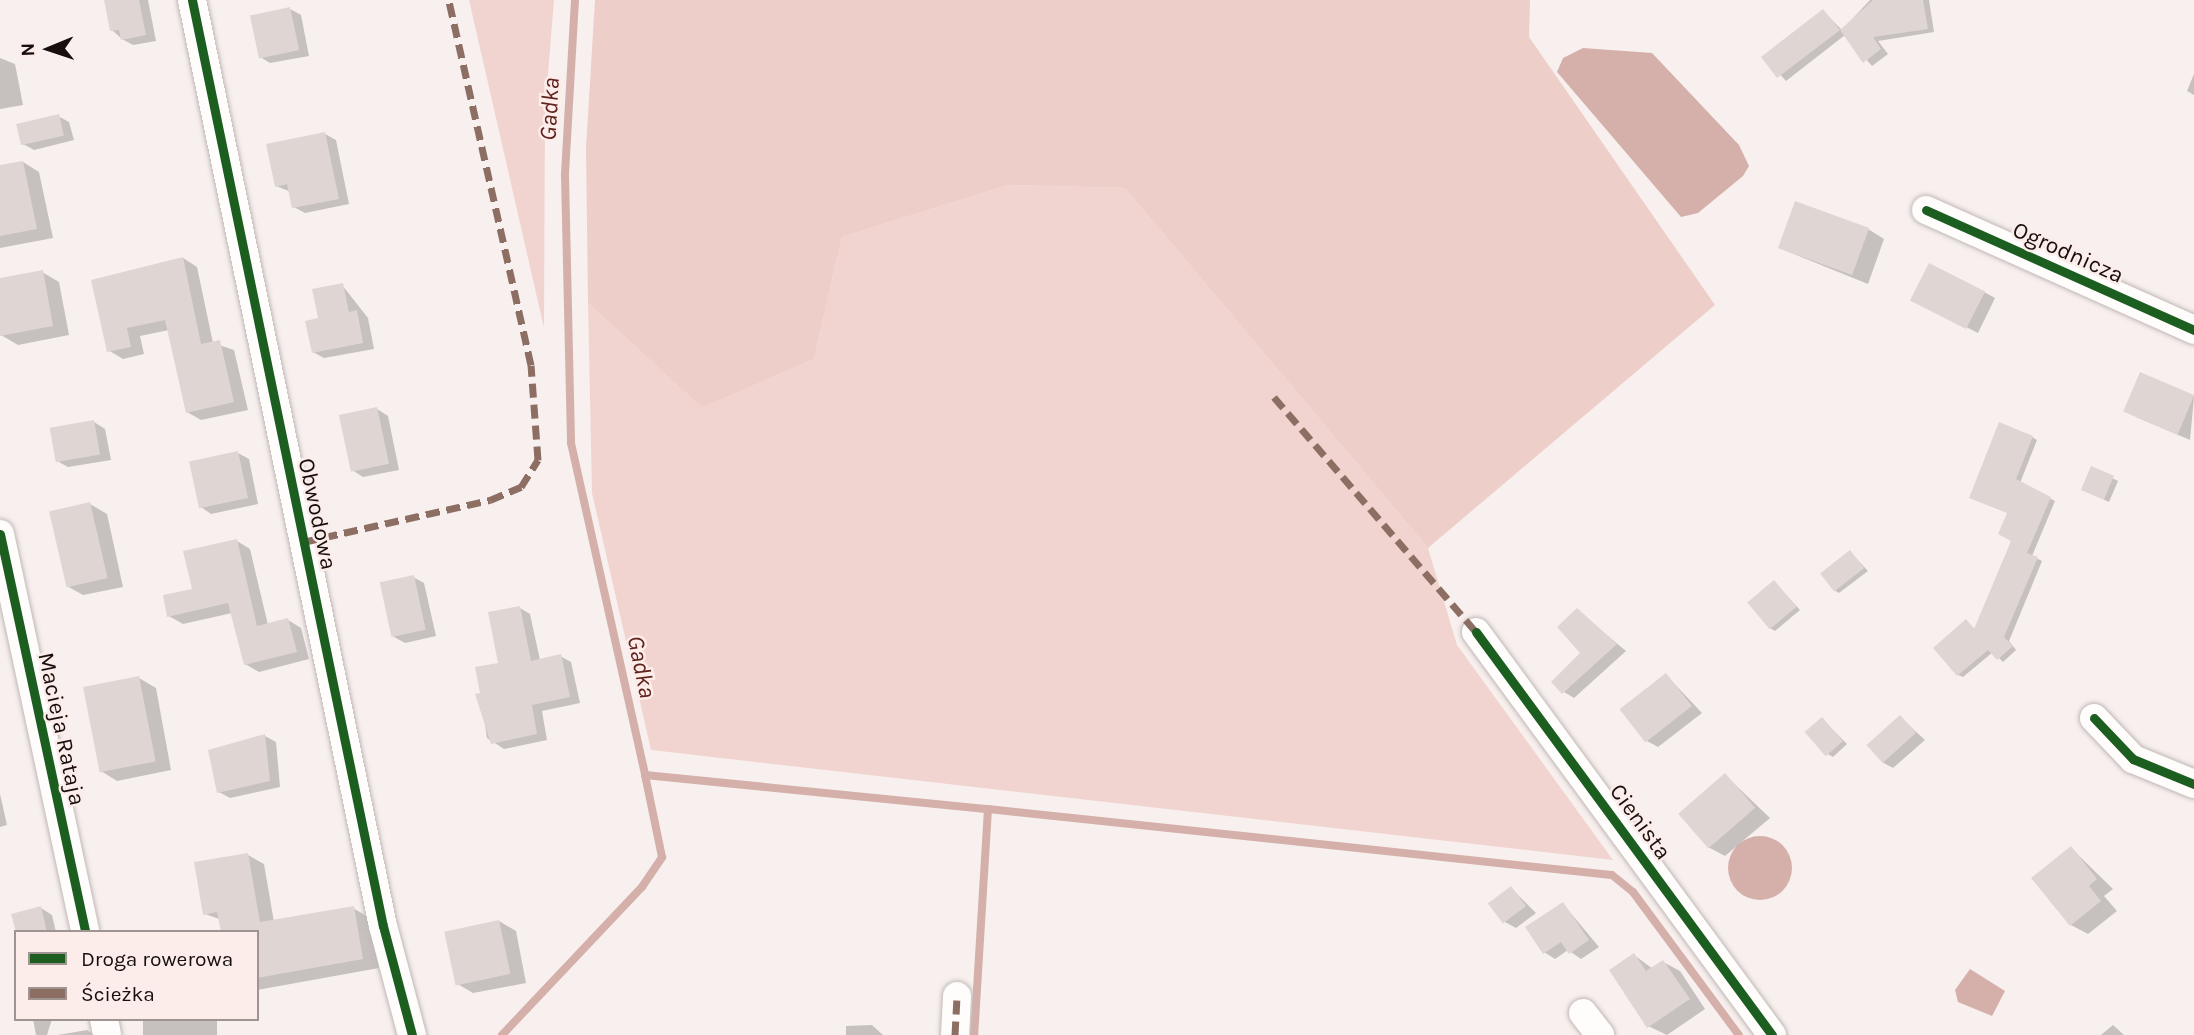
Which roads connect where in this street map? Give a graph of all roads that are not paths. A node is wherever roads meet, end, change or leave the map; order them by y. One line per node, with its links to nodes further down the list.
1 (192, 0): 10 (street, Obwodowa)
2 (1926, 210): 3 (street, Ogrodnicza)
3 (2194, 330)
4 (0, 534): 8 (street, Macieja Rataja)
5 (1476, 632): 12 (street, Cienista)
6 (2094, 718): 7 (street)
7 (2194, 784)
8 (85, 930)
9 (957, 996): 11 (street)
10 (412, 1035)
11 (955, 1035)
12 (1772, 1035)

